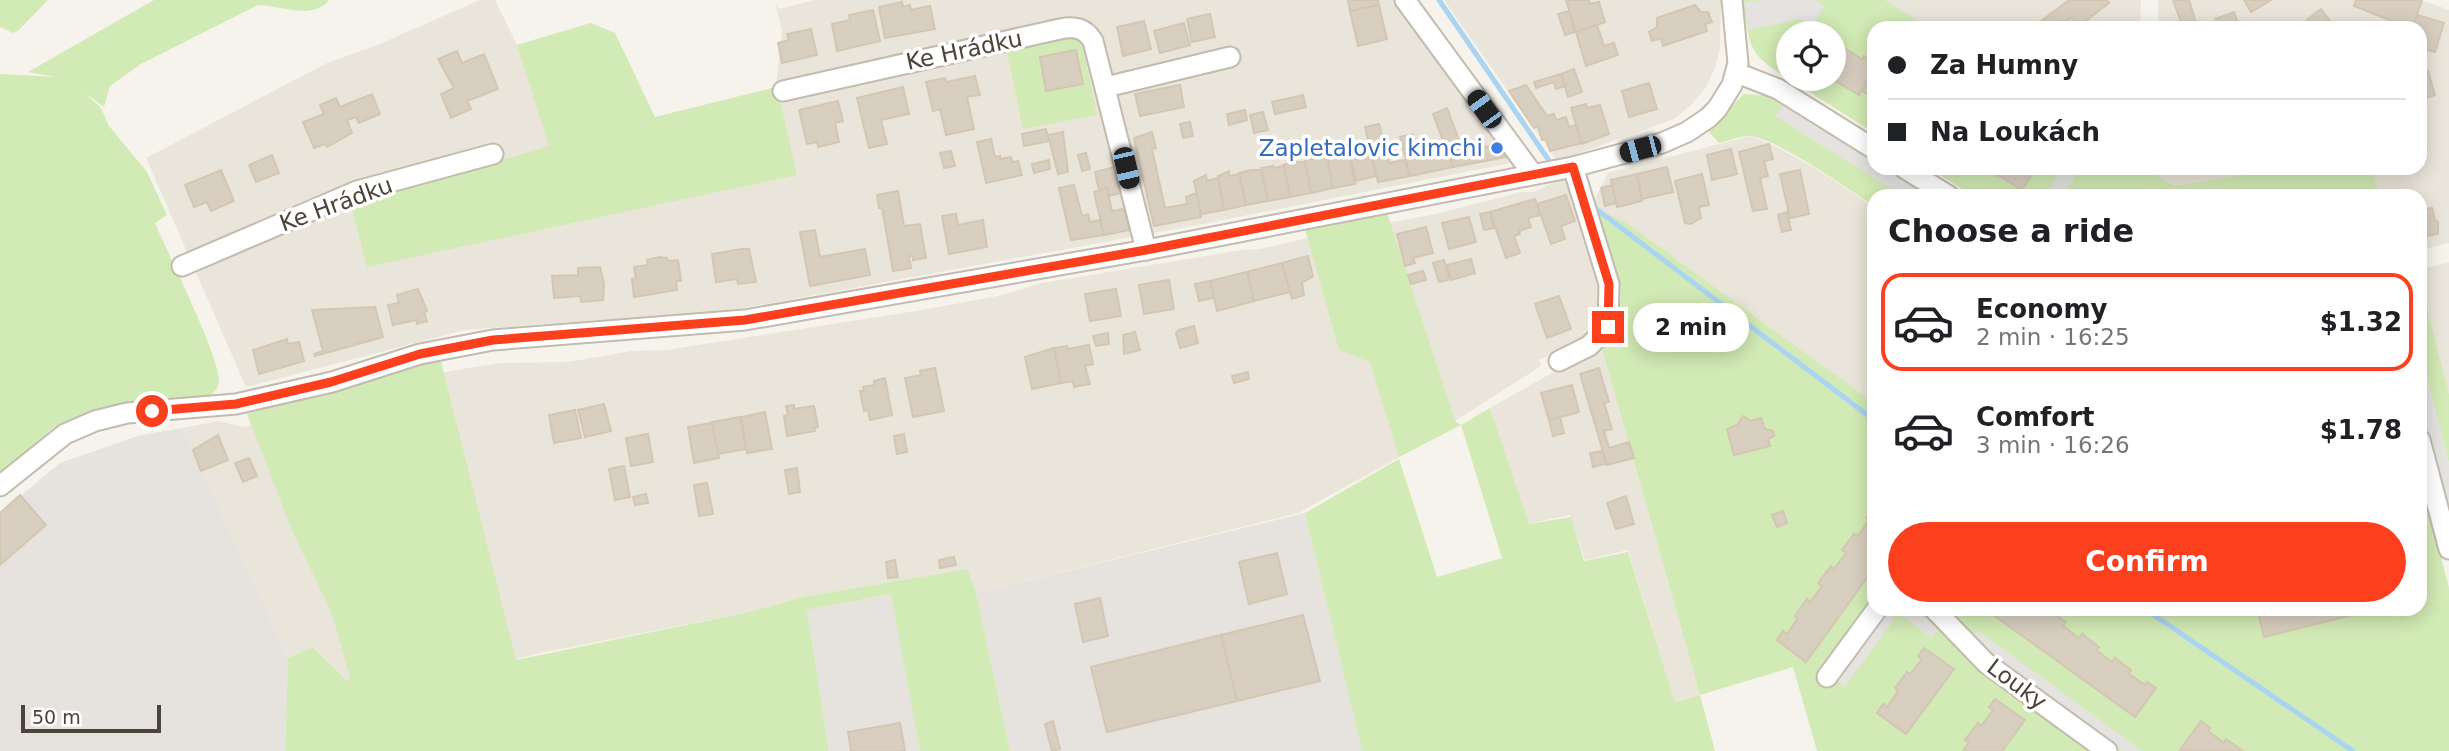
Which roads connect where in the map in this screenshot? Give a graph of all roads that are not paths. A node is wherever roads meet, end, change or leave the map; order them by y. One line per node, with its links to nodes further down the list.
1 (1405, 0): 10 (street)
2 (1732, 0): 4 (street)
3 (1230, 57): 5 (street)
4 (1737, 73): 7 (street); 9 (street)
5 (1106, 87): 6 (street, Ke Hrádku); 13 (street, Ke Hrádku)
6 (783, 91)
7 (1867, 145)
8 (493, 154): 14 (street, Ke Hrádku)
9 (1562, 169): 10 (street); 15 (street)
10 (1532, 173): 13 (street)
11 (1915, 175): 12 (street)
12 (1938, 189)
13 (1146, 250): 17 (street)
14 (182, 266)
15 (1559, 360)
16 (2427, 466): 18 (street)
17 (0, 485)
18 (2449, 549)
19 (1872, 616): 21 (street)
20 (1941, 616): 22 (street, Louky)
21 (1828, 677)
22 (2107, 751)

